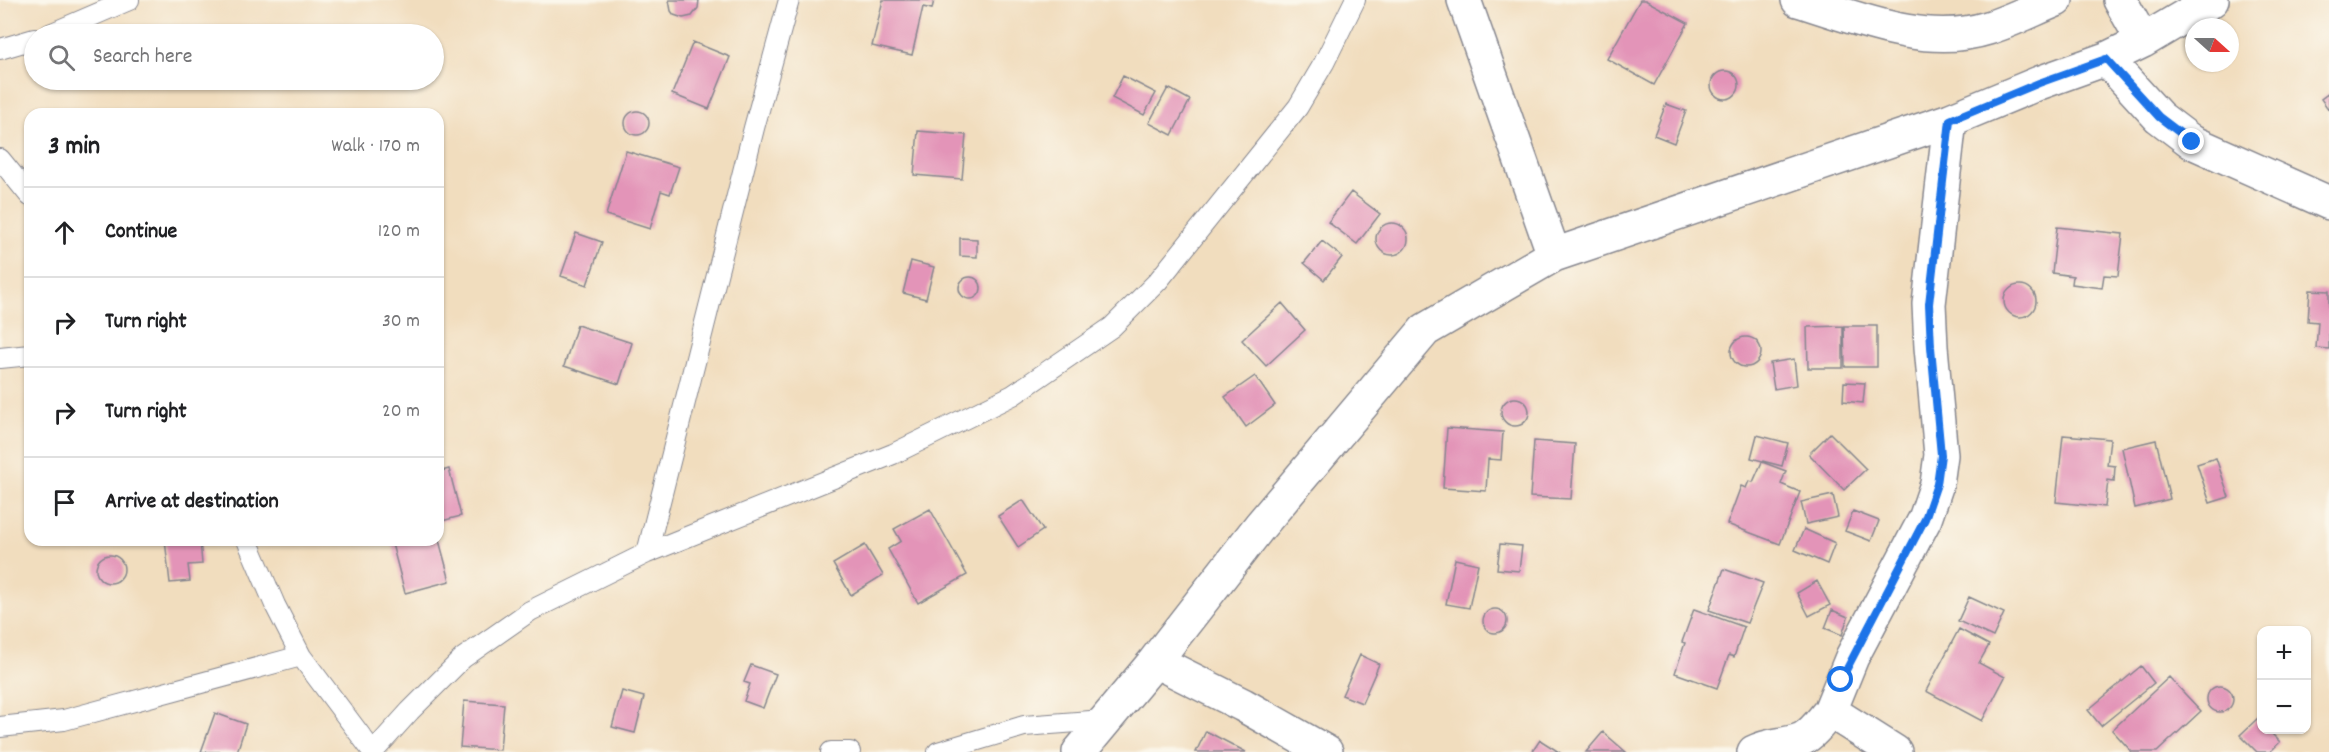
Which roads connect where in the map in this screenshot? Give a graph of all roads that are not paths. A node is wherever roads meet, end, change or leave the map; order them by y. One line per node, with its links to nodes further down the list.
1 (129, 0): 9 (lane)
2 (789, 0): 22 (lane)
3 (1355, 0): 22 (lane)
4 (1464, 0): 18 (street)
5 (1798, 0): 6 (street)
6 (2056, 0)
7 (2120, 0): 10 (street)
8 (2212, 0): 10 (street)
9 (73, 24)
10 (2143, 41): 13 (street)
11 (24, 42): 12 (lane)
12 (0, 49)
13 (2106, 59): 14 (street); 17 (street)
14 (1950, 120): 18 (street); 25 (street)
15 (0, 159): 16 (lane)
16 (24, 189)
17 (2329, 203)
18 (1554, 255): 24 (street)
19 (24, 356): 20 (lane)
20 (0, 358)
21 (250, 546): 23 (lane)
22 (647, 553): 28 (lane)
23 (301, 656): 27 (lane); 28 (lane)
24 (1155, 660): 26 (street); 33 (street)
25 (1830, 711): 34 (street); 35 (street)
26 (1104, 720): 31 (lane); 32 (street)
27 (0, 727)
28 (373, 752)
29 (831, 752): 30 (lane)
30 (850, 752)
31 (938, 752)
32 (1079, 752)
33 (1326, 752)
34 (1754, 752)
35 (1895, 752)

